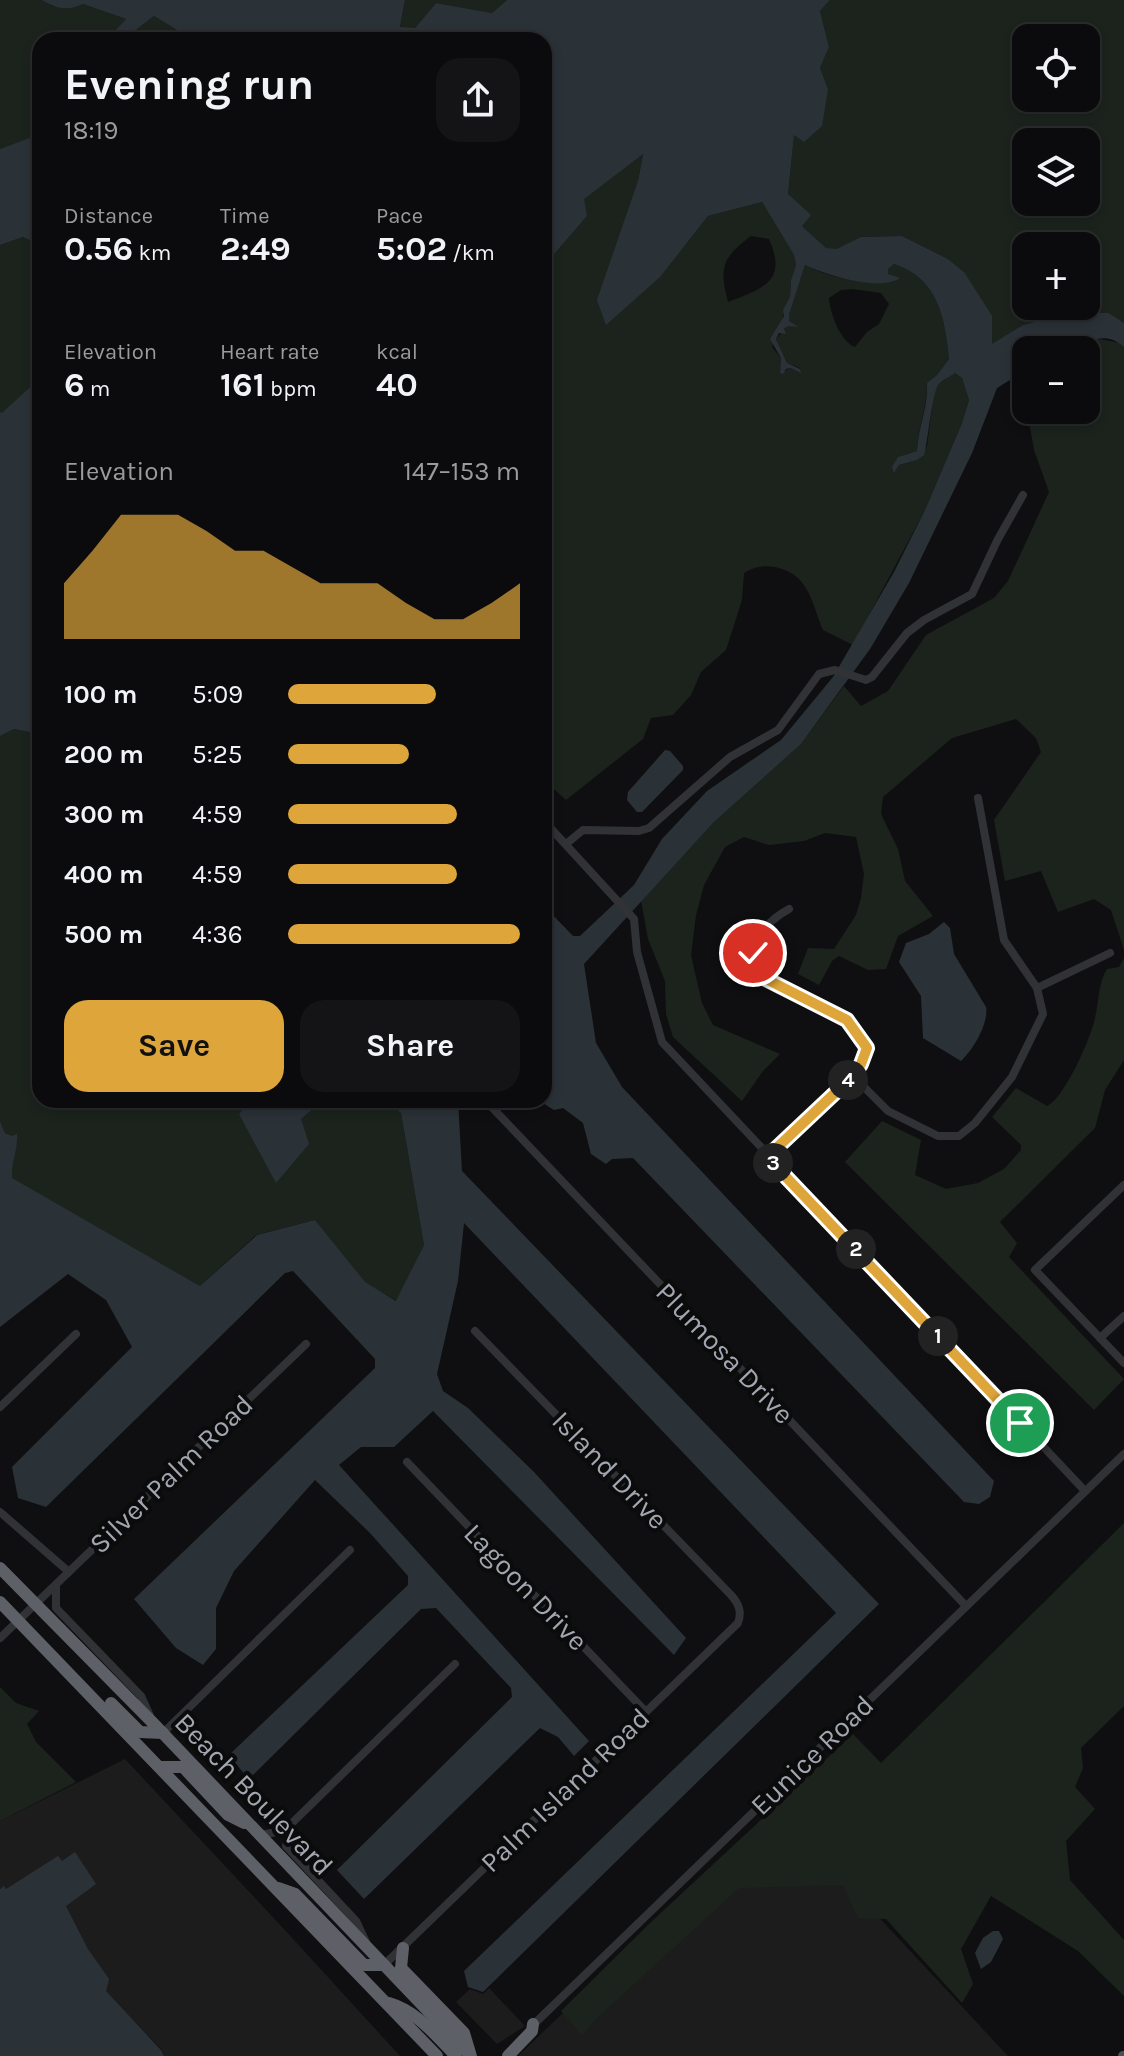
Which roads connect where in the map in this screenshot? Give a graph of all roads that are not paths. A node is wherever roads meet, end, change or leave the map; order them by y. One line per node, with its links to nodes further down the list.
1 (1023, 495): 4 (street)
2 (978, 798): 7 (street)
3 (552, 829): 4 (street)
4 (566, 844): 10 (street)
5 (789, 909): 8 (street)
6 (1110, 953): 7 (street)
7 (1037, 988): 8 (street)
8 (853, 1076): 10 (street)
9 (493, 1108): 29 (street, Plumosa Drive)
10 (767, 1157): 21 (street)
11 (1124, 1185): 15 (street)
12 (1124, 1316): 15 (street)
13 (475, 1331): 30 (street, Island Drive)
14 (76, 1334): 18 (street)
15 (1100, 1338): 17 (street)
16 (306, 1344): 25 (street, Silver Palm Road)
17 (1124, 1363)
18 (0, 1407)
19 (1124, 1454): 21 (street, Eunice Road)
20 (407, 1462): 35 (street, Lagoon Drive)
21 (1085, 1491): 29 (street, Eunice Road)
22 (0, 1512): 25 (street)
23 (350, 1550): 36 (street)
24 (0, 1568): 28 (highway, Beach Boulevard)
25 (69, 1572): 26 (street, Silver Palm Road)
26 (56, 1584): 28 (street, Silver Palm Road); 36 (street)
27 (0, 1602): 31 (highway)
28 (36, 1604): 31 (street, Silver Palm Road); 36 (highway, Beach Boulevard)
29 (966, 1606): 45 (street, Eunice Road)
30 (741, 1613): 35 (street, Palm Island Road)
31 (20, 1621): 32 (street, Silver Palm Road); 33 (highway)
32 (0, 1638)
33 (48, 1650): 36 (highway); 37 (highway)
34 (455, 1664): 38 (street)
35 (646, 1712): 41 (street, Palm Island Road)
36 (158, 1729): 39 (highway, Beach Boulevard)
37 (161, 1767): 39 (highway); 40 (highway)
38 (290, 1825): 39 (street); 42 (street)
39 (255, 1831): 42 (highway, Beach Boulevard)
40 (275, 1887): 43 (highway); 44 (highway)
41 (403, 1948): 43 (street, Palm Island Road); 48 (highway)
42 (369, 1950): 43 (highway, Beach Boulevard)
43 (384, 1965): 48 (highway, Beach Boulevard)
44 (386, 2003): 46 (highway); 47 (highway)
45 (533, 2024): 49 (street, Eunice Road); 50 (highway)
46 (437, 2056)
47 (456, 2056)
48 (471, 2056)
49 (500, 2056)
50 (508, 2056)

